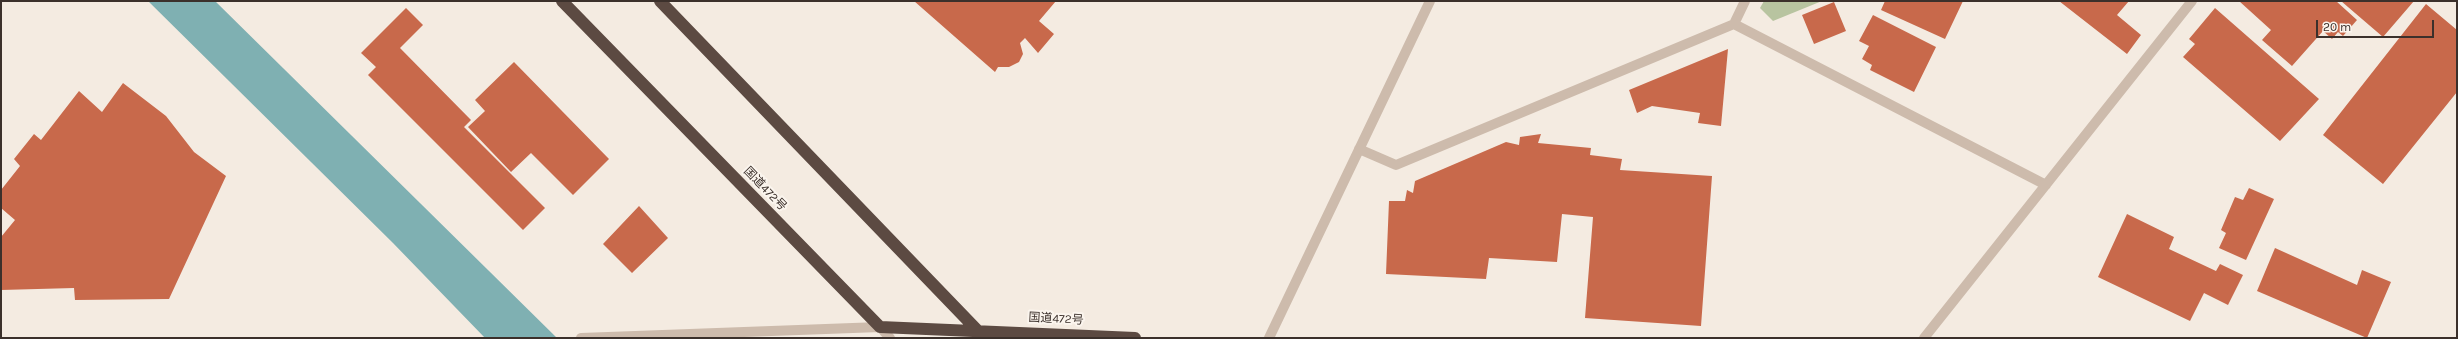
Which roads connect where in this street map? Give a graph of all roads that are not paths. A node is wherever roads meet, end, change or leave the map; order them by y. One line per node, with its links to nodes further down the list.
1 (562, 1): 9 (highway, 国道472号)
2 (660, 1): 10 (highway)
3 (1430, 1): 7 (street)
4 (1745, 1): 6 (street)
5 (2192, 1): 8 (street)
6 (1734, 24): 7 (street); 8 (street)
7 (1360, 149): 14 (street)
8 (2046, 185): 15 (street)
9 (880, 327): 10 (highway, 国道472号); 11 (street); 12 (street)
10 (981, 334): 13 (highway, 国道472号)
11 (581, 338)
12 (890, 338)
13 (1135, 338)
14 (1269, 338)
15 (1924, 338)

